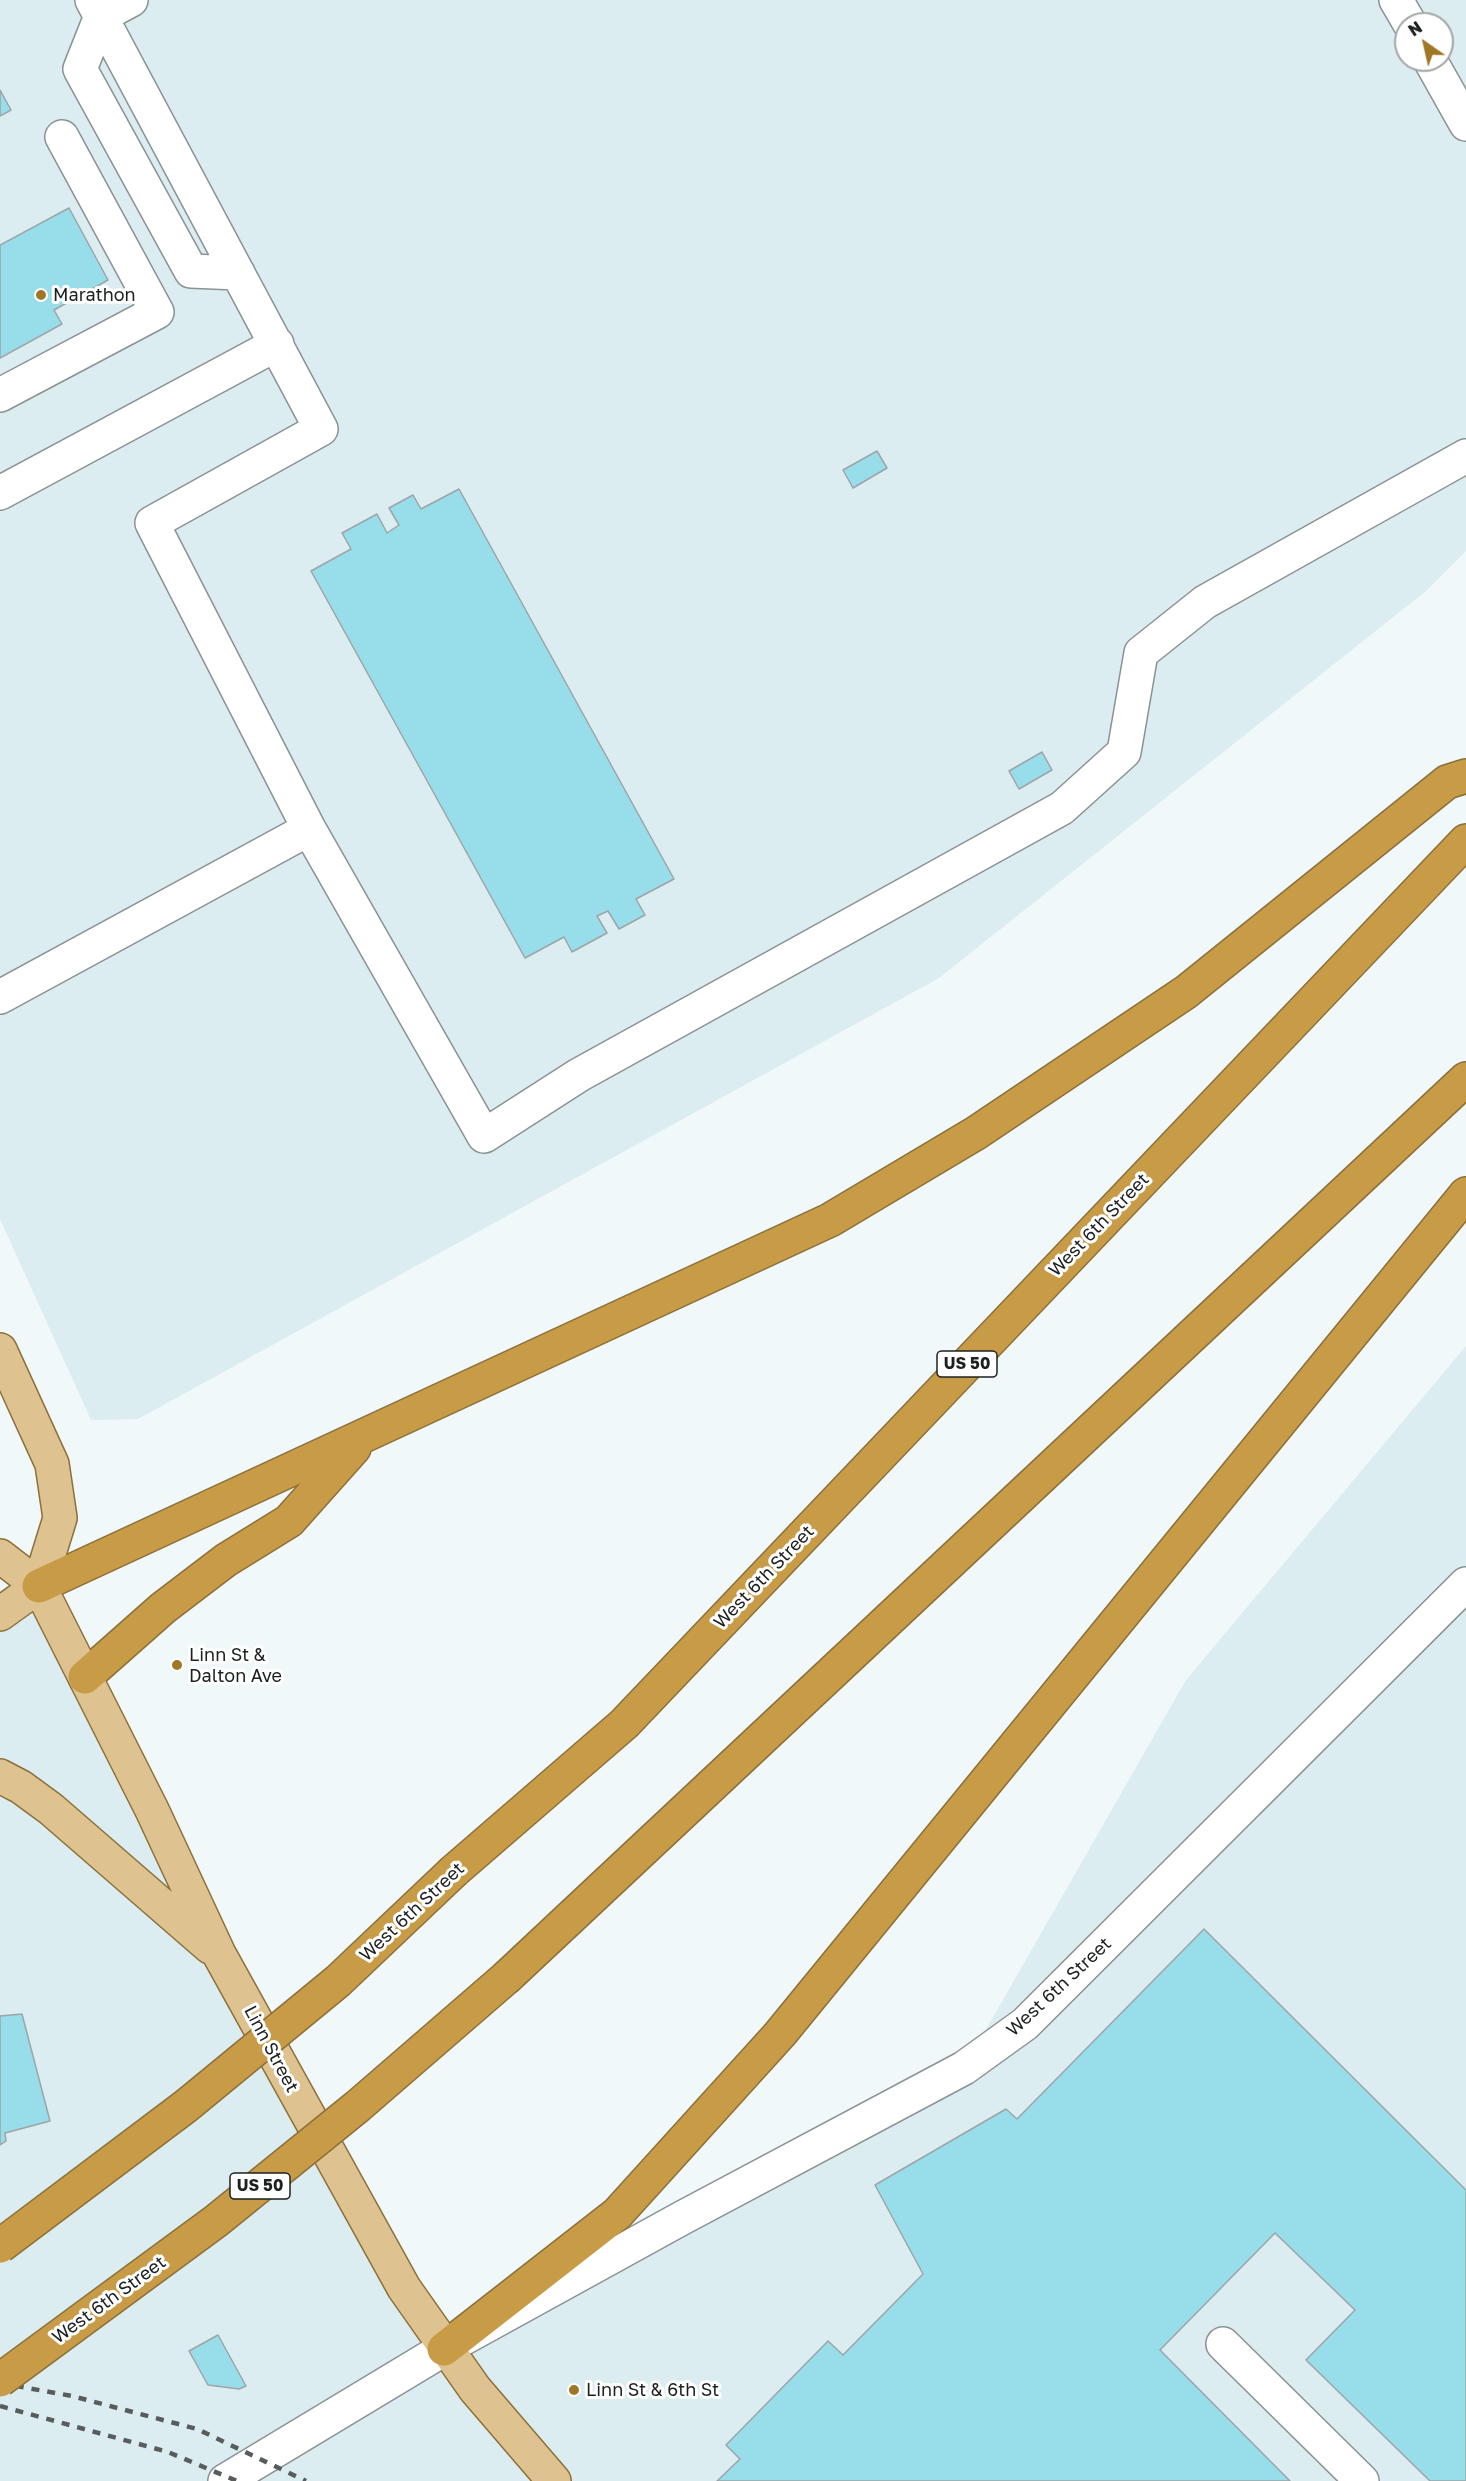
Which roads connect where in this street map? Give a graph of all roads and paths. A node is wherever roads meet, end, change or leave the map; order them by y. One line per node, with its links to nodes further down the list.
1 (130, 0): 2 (street)
2 (96, 8): 6 (street); 6 (street)
3 (1437, 72): 4 (street)
4 (1466, 124)
5 (62, 136): 8 (street)
6 (238, 273): 7 (street)
7 (277, 344): 10 (street); 12 (street)
8 (0, 395)
9 (1466, 456): 12 (street)
10 (0, 493)
11 (1466, 776): 18 (highway)
12 (309, 829): 14 (street)
13 (1466, 841): 26 (highway, West 6th Street / US 50, bridge)
14 (0, 997)
15 (1466, 1079): 29 (highway, West 6th Street / US 50, bridge)
16 (1466, 1194): 28 (highway)
17 (0, 1350): 21 (main road)
18 (361, 1439): 21 (highway); 23 (highway)
19 (0, 1556): 21 (main road, Linn Street)
20 (1466, 1584): 28 (street, West 6th Street)
21 (39, 1586): 22 (main road); 23 (main road, Linn Street)
22 (0, 1614)
23 (85, 1677): 25 (main road, Linn Street)
24 (0, 1776): 25 (main road)
25 (219, 1954): 28 (main road, Linn Street)
26 (0, 2246)
27 (1223, 2344): 32 (street)
28 (444, 2349): 30 (street, West 6th Street); 31 (main road, Linn Street)
29 (0, 2380)
30 (225, 2481)
31 (554, 2481)
32 (1362, 2481)

